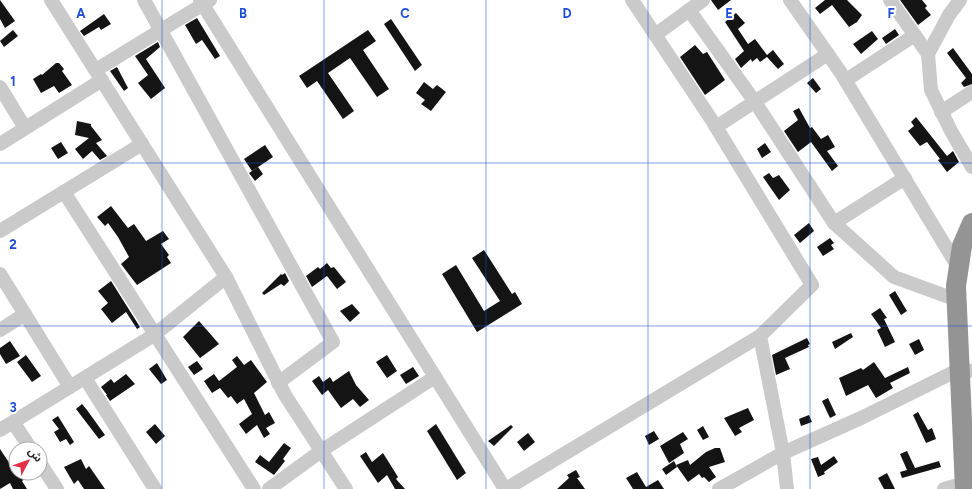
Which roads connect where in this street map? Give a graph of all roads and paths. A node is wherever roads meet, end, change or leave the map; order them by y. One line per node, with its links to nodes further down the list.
1 (51, 0): 15 (street)
2 (144, 0): 10 (street)
3 (632, 0): 11 (street)
4 (703, 0): 9 (street)
5 (790, 0): 13 (street)
6 (890, 0): 12 (street)
7 (960, 0): 14 (street)
8 (204, 1): 10 (street); 40 (street)
9 (689, 10): 11 (street); 19 (street)
10 (162, 29): 15 (street); 42 (street)
11 (655, 35): 21 (street)
12 (915, 35): 14 (street); 16 (street)
13 (828, 54): 16 (street); 19 (street)
14 (928, 54): 20 (street)
15 (98, 75): 22 (street); 24 (street)
16 (846, 80): 26 (street)
17 (0, 87): 22 (street)
18 (972, 92): 20 (street)
19 (755, 102): 21 (street); 28 (street)
20 (941, 112): 25 (street)
21 (716, 127): 38 (street)
22 (25, 128): 23 (street)
23 (0, 144)
24 (142, 144): 27 (street); 33 (street)
25 (972, 167)
26 (905, 178): 28 (street); 31 (street)
27 (64, 192): 30 (street); 37 (street)
28 (834, 223): 34 (street)
29 (972, 223): 31 (highway)
30 (0, 231)
31 (958, 267): 34 (highway)
32 (0, 274): 35 (street)
33 (226, 277): 37 (street); 42 (street)
34 (957, 300): 39 (highway)
35 (25, 314): 36 (street); 43 (street)
36 (0, 330)
37 (154, 335): 41 (street); 53 (street)
38 (760, 336): 48 (street); 56 (street)
39 (966, 370): 48 (street); 50 (highway)
40 (435, 376): 47 (street); 56 (street)
41 (85, 378): 43 (street); 52 (street)
42 (278, 383): 47 (street)
43 (70, 387): 44 (street)
44 (13, 422): 45 (street); 46 (street)
45 (0, 430)
46 (26, 441)
47 (321, 452): 54 (street); 55 (street)
48 (783, 453): 57 (street); 58 (street)
49 (48, 476): 51 (street)
50 (965, 486): 59 (street)
51 (57, 489)
52 (154, 489)
53 (254, 489)
54 (269, 489)
55 (346, 489)
56 (505, 489)
57 (719, 489)
58 (787, 489)
59 (944, 489)

